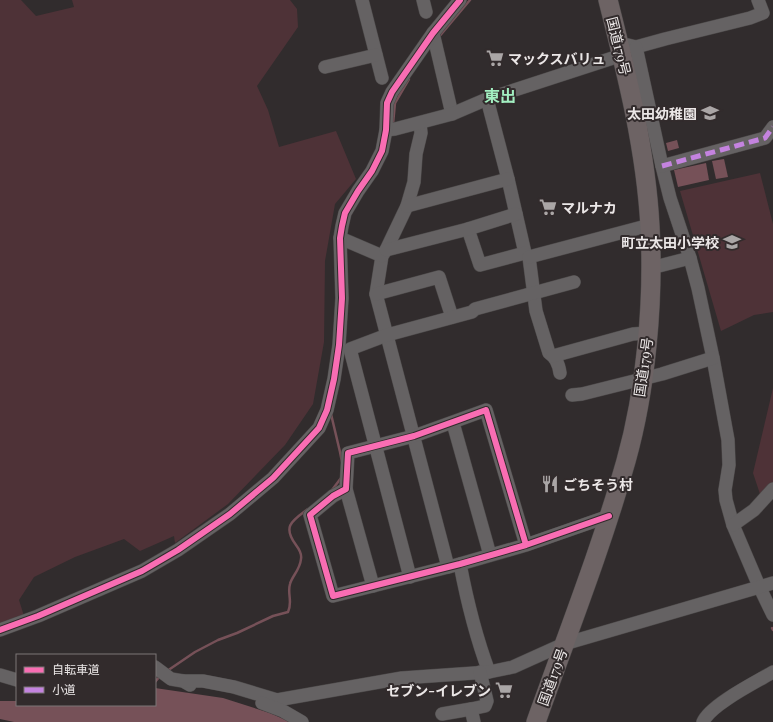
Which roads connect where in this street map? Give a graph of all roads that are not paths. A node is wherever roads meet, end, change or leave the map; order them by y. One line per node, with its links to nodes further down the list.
1 (362, 0): 8 (street)
2 (460, 0): 6 (street)
3 (608, 0): 7 (highway, 国道179号)
4 (758, 0): 5 (street)
5 (768, 11): 7 (street)
6 (433, 33): 12 (street); 15 (street)
7 (625, 48): 11 (street); 16 (street); 20 (highway, 国道179号)
8 (376, 55): 9 (street); 10 (street)
9 (325, 67)
10 (382, 78)
11 (487, 99): 12 (street); 17 (street)
12 (452, 114): 13 (street)
13 (420, 122): 15 (street); 18 (street)
14 (773, 126): 16 (street)
15 (390, 129): 22 (street)
16 (662, 166): 25 (street)
17 (508, 179): 18 (street); 19 (street)
18 (407, 206): 23 (street)
19 (516, 214): 21 (street); 24 (street)
20 (650, 225): 24 (street); 26 (highway, 国道179号)
21 (468, 229): 23 (street); 24 (street)
22 (345, 240): 23 (street); 33 (street)
23 (384, 253): 28 (street)
24 (527, 255): 29 (street)
25 (690, 258): 26 (street); 35 (street)
26 (651, 268): 31 (highway, 国道179号)
27 (574, 282): 29 (street)
28 (376, 294): 30 (street); 32 (street)
29 (533, 294): 30 (street); 34 (street)
30 (452, 317): 32 (street)
31 (647, 333): 34 (street); 37 (highway, 国道179号)
32 (386, 335): 33 (street); 40 (street)
33 (344, 347): 41 (street); 54 (street)
34 (553, 356): 36 (street)
35 (713, 358): 37 (street); 45 (street)
36 (560, 373)
37 (642, 379): 38 (street); 44 (highway, 国道179号)
38 (572, 395)
39 (453, 423): 40 (street); 46 (street); 47 (street)
40 (414, 436): 41 (street); 48 (street)
41 (376, 447): 42 (street); 49 (street)
42 (346, 489): 51 (street); 51 (street)
43 (773, 489): 45 (street)
44 (609, 516): 46 (street); 55 (highway, 国道179号)
45 (733, 524): 52 (street)
46 (526, 545): 47 (street)
47 (490, 555): 48 (street)
48 (454, 565): 49 (street); 57 (street)
49 (410, 577): 51 (street)
50 (773, 583): 52 (street)
51 (373, 586)
52 (759, 586): 53 (street); 55 (street)
53 (773, 615)
54 (0, 630)
55 (564, 644): 57 (street); 65 (highway, 国道179号)
56 (156, 668): 61 (street)
57 (484, 672): 61 (street); 63 (street)
58 (773, 672): 66 (street)
59 (0, 675): 60 (street)
60 (16, 680)
61 (177, 680): 64 (street)
62 (442, 714): 63 (street)
63 (473, 716)
64 (302, 722)
65 (536, 722)
66 (703, 722)

